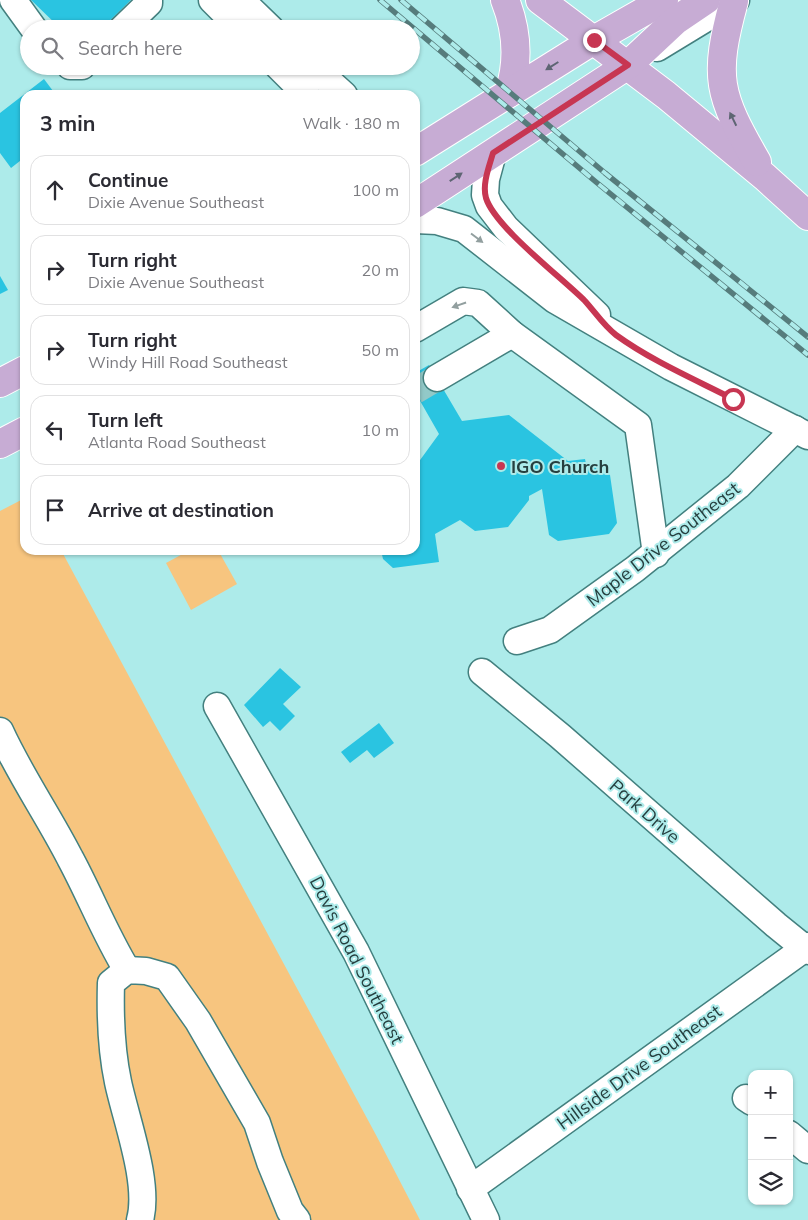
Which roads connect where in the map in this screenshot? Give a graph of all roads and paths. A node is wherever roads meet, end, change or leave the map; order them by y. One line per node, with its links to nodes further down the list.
1 (13, 0): 11 (street)
2 (149, 0): 12 (street)
3 (212, 0): 13 (street)
4 (241, 0): 14 (street)
5 (505, 0): 21 (main road)
6 (540, 0): 15 (main road)
7 (647, 0): 15 (street)
8 (664, 0): 15 (main road)
9 (706, 0): 16 (main road)
10 (735, 1): 16 (street); 24 (main road, one-way to 10)
11 (27, 20)
12 (131, 20)
13 (232, 20)
14 (262, 20)
15 (594, 40): 16 (main road); 21 (main road, one-way to 21)
16 (628, 65): 23 (main road); 24 (main road)
17 (287, 75): 19 (street)
18 (322, 75): 20 (street)
19 (302, 90)
20 (338, 90)
21 (509, 93): 22 (main road)
22 (420, 147)
23 (493, 153): 25 (main road, one-way to 23); 30 (street)
24 (765, 177): 26 (main road)
25 (420, 201)
26 (808, 216)
27 (420, 220): 30 (street, one-way to 30)
28 (420, 326): 29 (street, one-way to 28)
29 (512, 334): 31 (street); 35 (street)
30 (615, 334): 32 (street)
31 (437, 378)
32 (802, 433): 35 (street, Maple Drive Southeast)
33 (20, 434): 34 (main road)
34 (0, 444)
35 (656, 554): 36 (street, Maple Drive Southeast)
36 (517, 640)
37 (482, 672): 40 (street, Park Drive)
38 (216, 706): 44 (street, Davis Road Southeast)
39 (0, 731): 41 (street)
40 (807, 948): 44 (street, Hillside Drive Southeast)
41 (127, 970): 45 (street); 46 (street)
42 (793, 1137): 43 (street)
43 (808, 1150)
44 (470, 1189): 47 (street, Davis Road Southeast)
45 (140, 1220)
46 (296, 1220)
47 (486, 1220)

